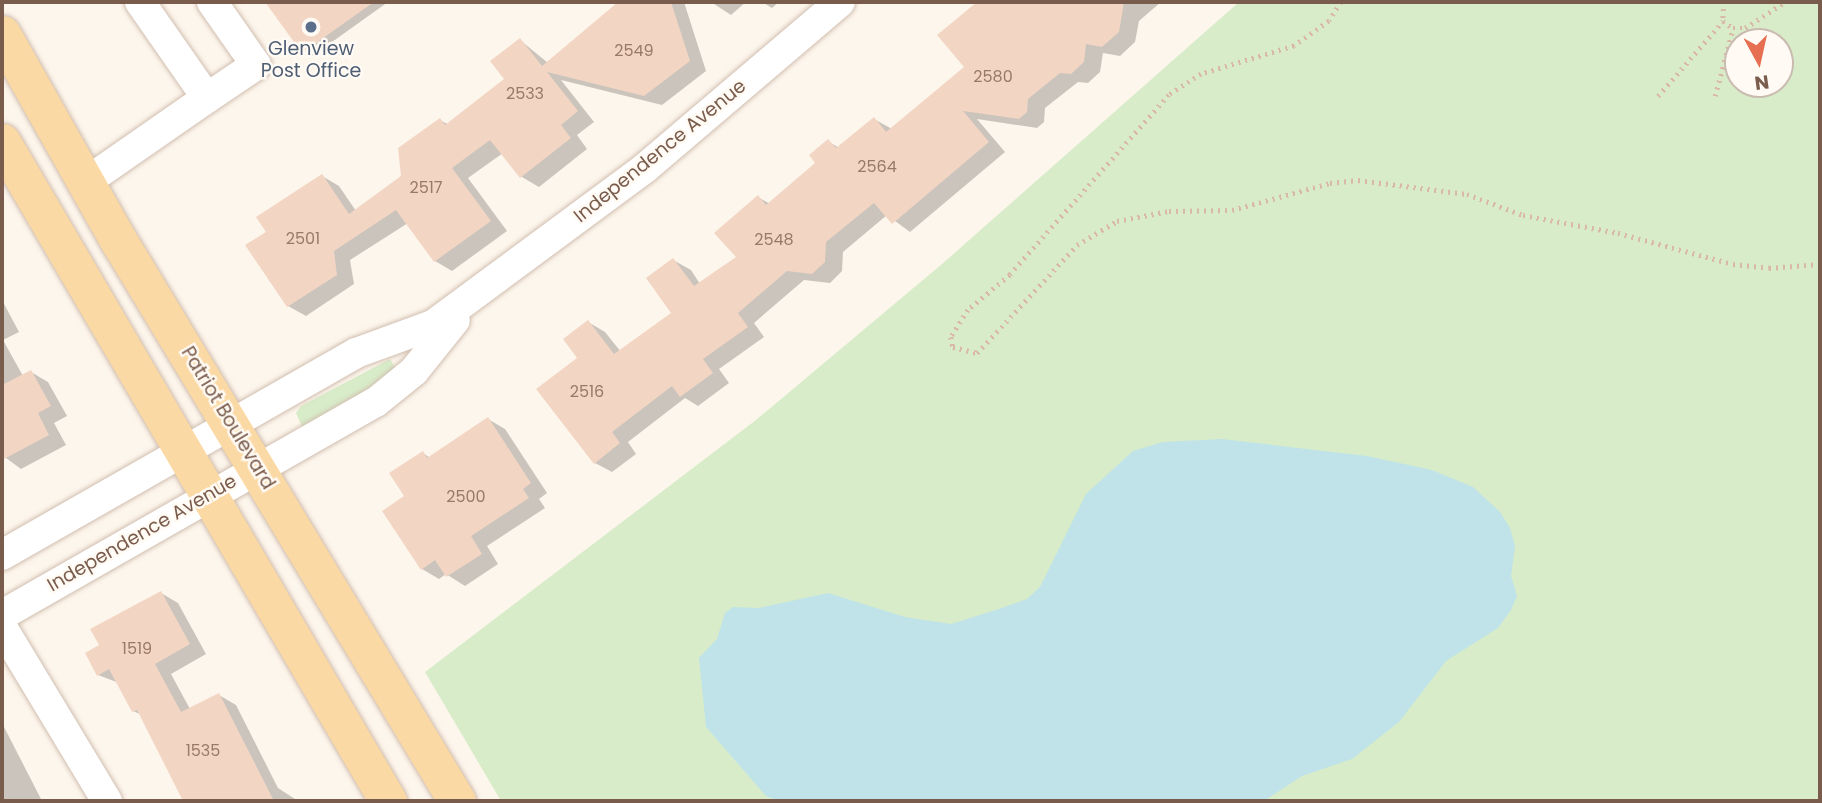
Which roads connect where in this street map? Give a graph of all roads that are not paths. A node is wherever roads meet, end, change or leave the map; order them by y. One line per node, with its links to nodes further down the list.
1 (140, 2): 5 (street)
2 (212, 2): 5 (street)
3 (840, 2): 8 (street, Independence Avenue)
4 (2, 34): 7 (main road, Patriot Boulevard)
5 (207, 98): 7 (street)
6 (2, 142): 10 (main road)
7 (86, 182): 9 (main road, Patriot Boulevard)
8 (475, 295): 9 (street, Independence Avenue); 11 (street, Independence Avenue)
9 (232, 424): 10 (street, Independence Avenue); 11 (main road, Patriot Boulevard)
10 (185, 451): 12 (main road); 13 (street, Independence Avenue)
11 (258, 466): 12 (street, Independence Avenue); 18 (main road, Patriot Boulevard)
12 (209, 494): 14 (street, Independence Avenue); 17 (main road)
13 (2, 555)
14 (2, 615)
15 (2, 627): 16 (street)
16 (107, 801)
17 (388, 801)
18 (457, 801)

